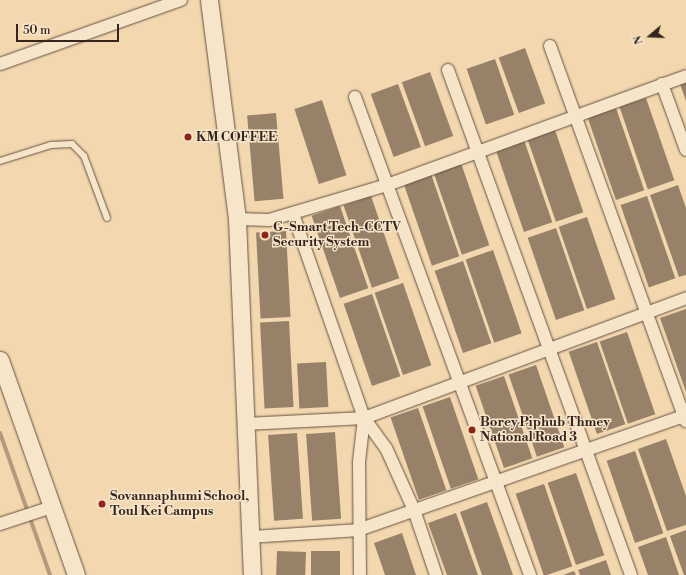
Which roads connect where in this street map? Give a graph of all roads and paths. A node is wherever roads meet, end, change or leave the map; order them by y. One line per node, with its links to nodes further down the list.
1 (181, 0): 4 (street)
2 (209, 0): 16 (street)
3 (550, 46): 9 (street)
4 (0, 64)
5 (448, 70): 10 (street)
6 (686, 76): 7 (street)
7 (662, 84): 9 (street); 11 (street)
8 (355, 97): 13 (street)
9 (574, 115): 10 (street); 18 (street)
10 (478, 150): 13 (street); 19 (street)
11 (686, 150)
12 (0, 162): 15 (lane)
13 (387, 184): 14 (street); 21 (street)
14 (293, 214): 16 (street); 23 (street)
15 (107, 218)
16 (237, 219): 24 (street)
17 (686, 298): 18 (street)
18 (647, 314): 19 (street); 22 (street)
19 (550, 348): 21 (street); 25 (street)
20 (0, 360): 27 (street)
21 (459, 382): 23 (street); 26 (street)
22 (685, 417): 25 (street)
23 (364, 418): 24 (street); 28 (street); 30 (street)
24 (246, 424): 31 (street)
25 (587, 450): 26 (street); 37 (street)
26 (496, 482): 28 (street); 36 (street)
27 (44, 509): 29 (street); 32 (street)
28 (414, 510): 30 (street); 35 (street)
29 (0, 524)
30 (358, 530): 31 (street); 34 (street)
31 (250, 536): 33 (street)
32 (76, 575)
33 (252, 575)
34 (360, 575)
35 (436, 575)
36 (530, 575)
37 (631, 575)

